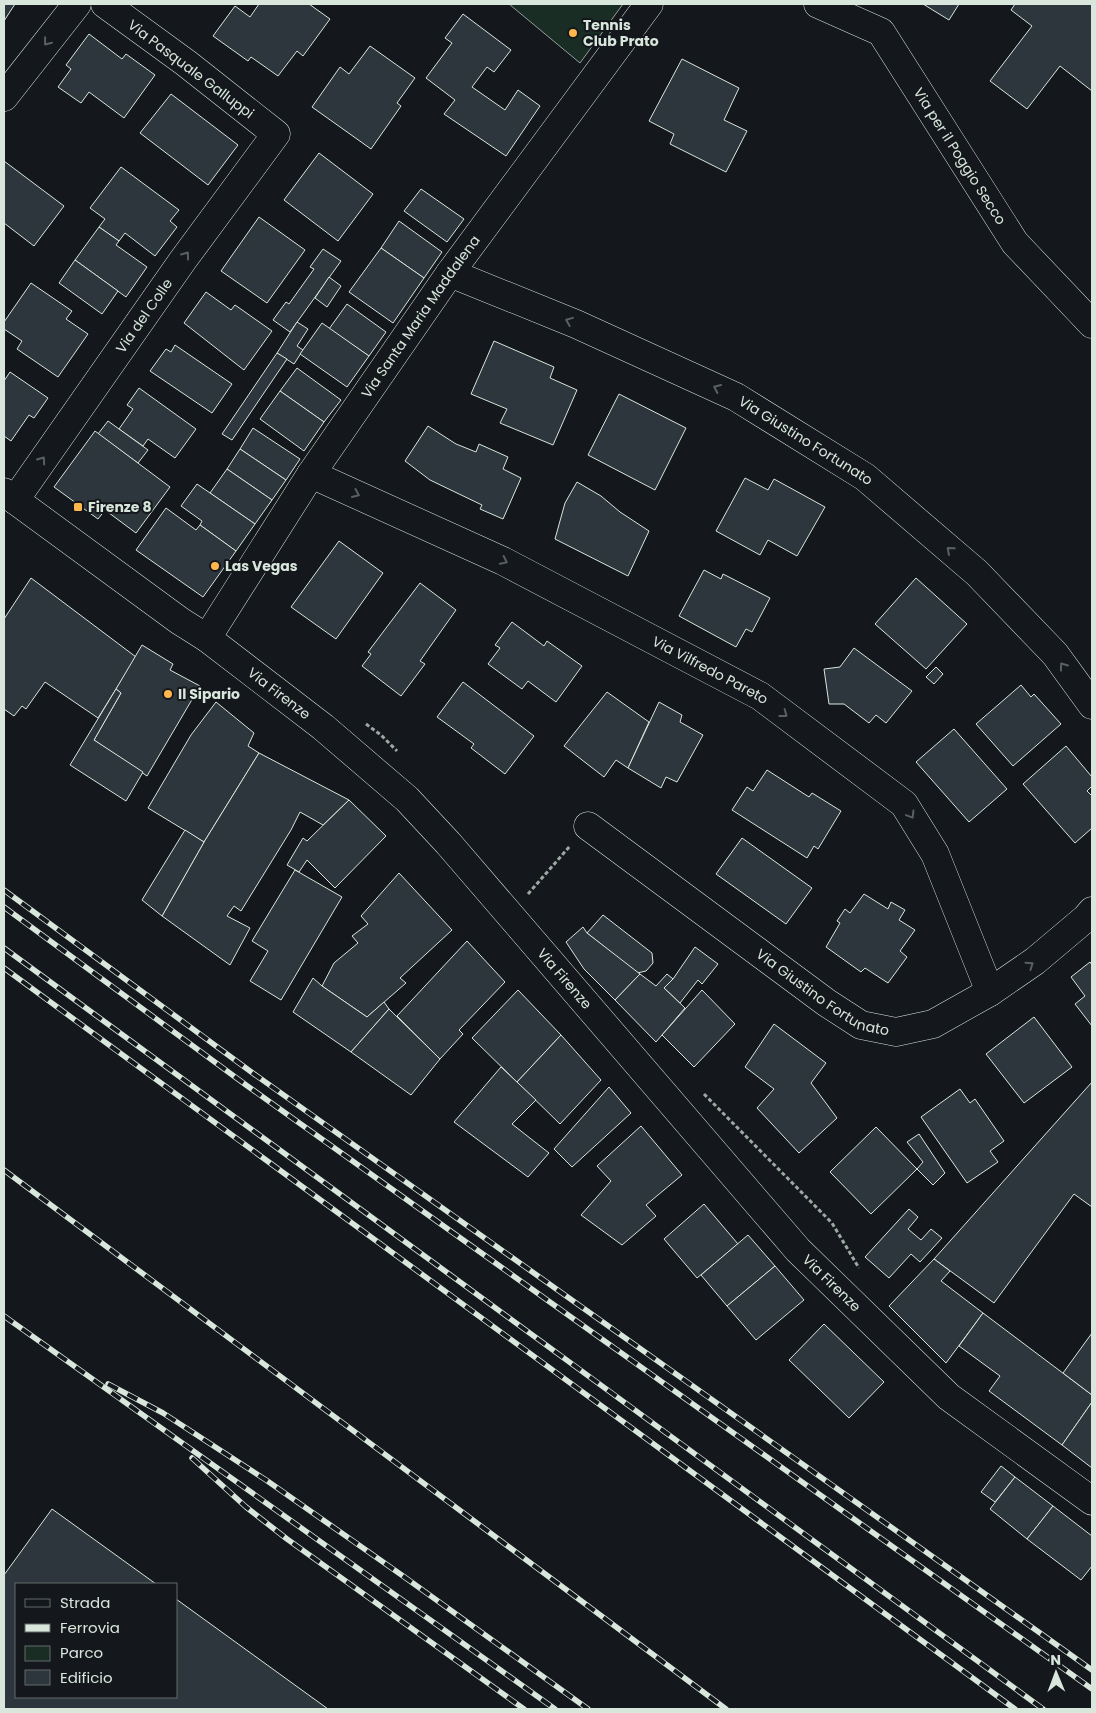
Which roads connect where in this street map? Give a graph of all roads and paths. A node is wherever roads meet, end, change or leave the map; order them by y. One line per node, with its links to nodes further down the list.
1 (77, 4): 5 (street, one-way to 5)
2 (105, 4): 6 (street, Via Pasquale Galluppi)
3 (649, 4): 7 (street, Via Santa Maria Maddalena)
4 (818, 4): 8 (street, Via per il Poggio Secco)
5 (4, 97)
6 (276, 134): 10 (street, Via del Colle, one-way to 6)
7 (450, 273): 9 (street, Via Santa Maria Maddalena); 12 (street, Via Giustino Fortunato, one-way to 7)
8 (1092, 324)
9 (311, 474): 11 (street, Via Santa Maria Maddalena); 16 (street, Via Vilfredo Pareto, one-way to 16)
10 (9, 496): 11 (street, Via Firenze)
11 (207, 638): 15 (street, Via Firenze)
12 (1092, 705)
13 (588, 826): 15 (path); 16 (street, Via Giustino Fortunato)
14 (1092, 911): 16 (street, Via Giustino Fortunato, one-way to 14)
15 (510, 916): 17 (street, Via Firenze)
16 (990, 992)
17 (1092, 1501)

